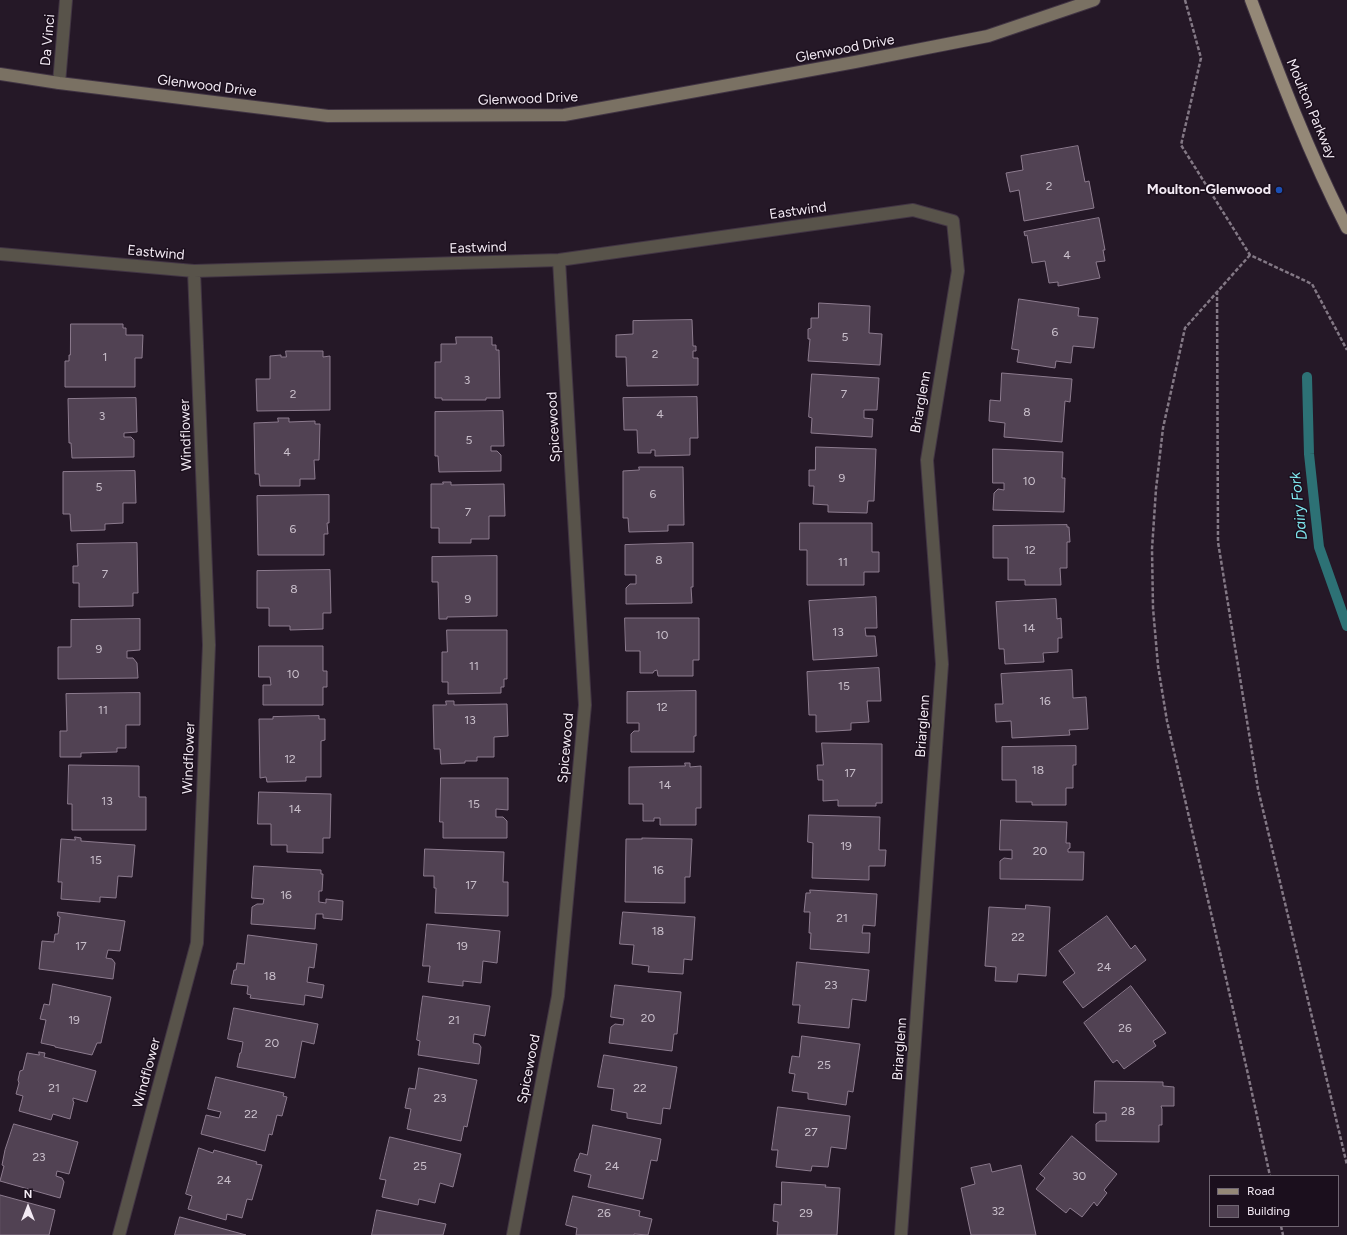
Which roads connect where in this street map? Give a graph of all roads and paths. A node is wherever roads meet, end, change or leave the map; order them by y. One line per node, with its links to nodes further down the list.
1 (66, 0): 6 (street, Da Vinci)
2 (1094, 0): 6 (main road, Glenwood Drive)
3 (1186, 0): 10 (path)
4 (1251, 0): 8 (main road, Moulton Parkway)
5 (0, 74): 6 (main road, Glenwood Drive)
6 (59, 82)
7 (953, 221): 11 (street, Eastwind); 19 (street, Briarglenn)
8 (1347, 228)
9 (0, 254): 12 (street, Eastwind)
10 (1250, 255): 13 (path); 14 (path)
11 (559, 260): 12 (street, Eastwind); 18 (street, Spicewood)
12 (194, 271): 17 (street, Windflower)
13 (1217, 291): 15 (path); 16 (path)
14 (1347, 350)
15 (1347, 1165)
16 (1270, 1175)
17 (119, 1235)
18 (513, 1235)
19 (901, 1235)

